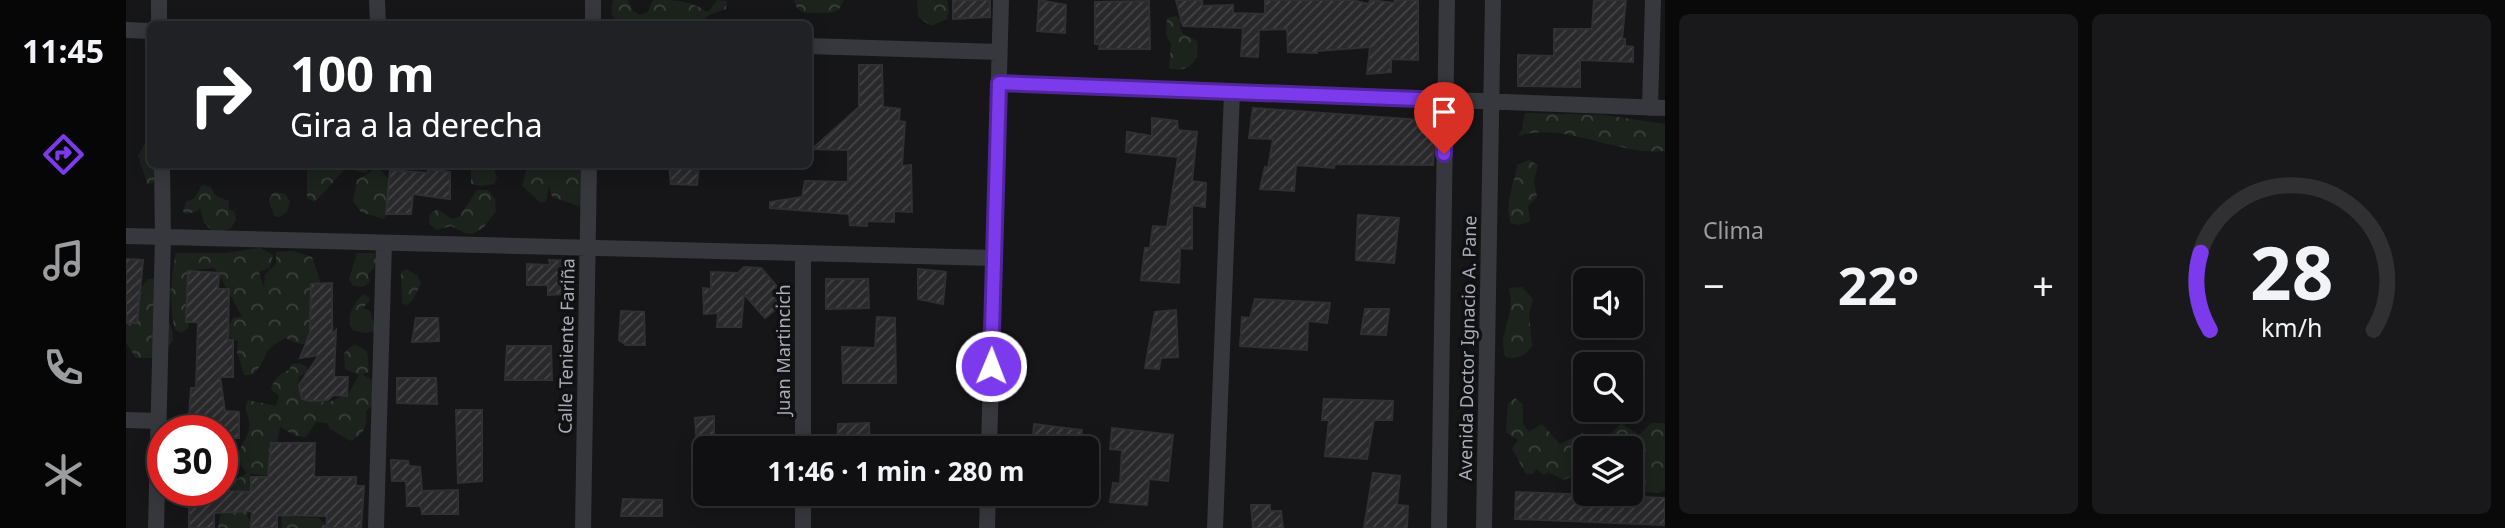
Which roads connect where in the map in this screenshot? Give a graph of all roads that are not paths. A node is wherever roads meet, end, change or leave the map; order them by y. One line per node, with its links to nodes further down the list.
1 (159, 0): 8 (street)
2 (377, 0): 9 (street)
3 (593, 0): 10 (street)
4 (1001, 0): 14 (street)
5 (1447, 0): 17 (street, Avenida Doctor Ignacio A. Pane)
6 (1493, 0): 18 (street, Avenida Doctor Ignacio A. Pane)
7 (1653, 0): 19 (street)
8 (159, 21)
9 (378, 21)
10 (593, 21)
11 (126, 30): 12 (street)
12 (147, 31)
13 (812, 46): 14 (street)
14 (999, 52): 15 (street)
15 (999, 83): 16 (street); 27 (street)
16 (1232, 92): 17 (street); 41 (street)
17 (1444, 100): 18 (street); 42 (street, Avenida Doctor Ignacio A. Pane)
18 (1493, 102): 19 (street); 43 (street, Avenida Doctor Ignacio A. Pane)
19 (1657, 108)
20 (162, 168): 23 (street)
21 (589, 168): 25 (street, Calle Teniente Fariña)
22 (126, 236): 23 (street)
23 (163, 237): 24 (street); 28 (street)
24 (384, 243): 25 (street); 37 (street)
25 (588, 248): 26 (street); 38 (street, Calle Teniente Fariña)
26 (803, 253): 27 (street); 31 (street, Juan Martincich)
27 (994, 258): 32 (street)
28 (159, 415)
29 (126, 419): 30 (street)
30 (147, 420)
31 (803, 436)
32 (989, 436)
33 (157, 506): 36 (street)
34 (803, 506): 39 (street)
35 (988, 506): 40 (street)
36 (156, 528)
37 (376, 528)
38 (583, 528)
39 (803, 528)
40 (987, 528)
41 (1215, 528)
42 (1439, 528)
43 (1484, 528)

